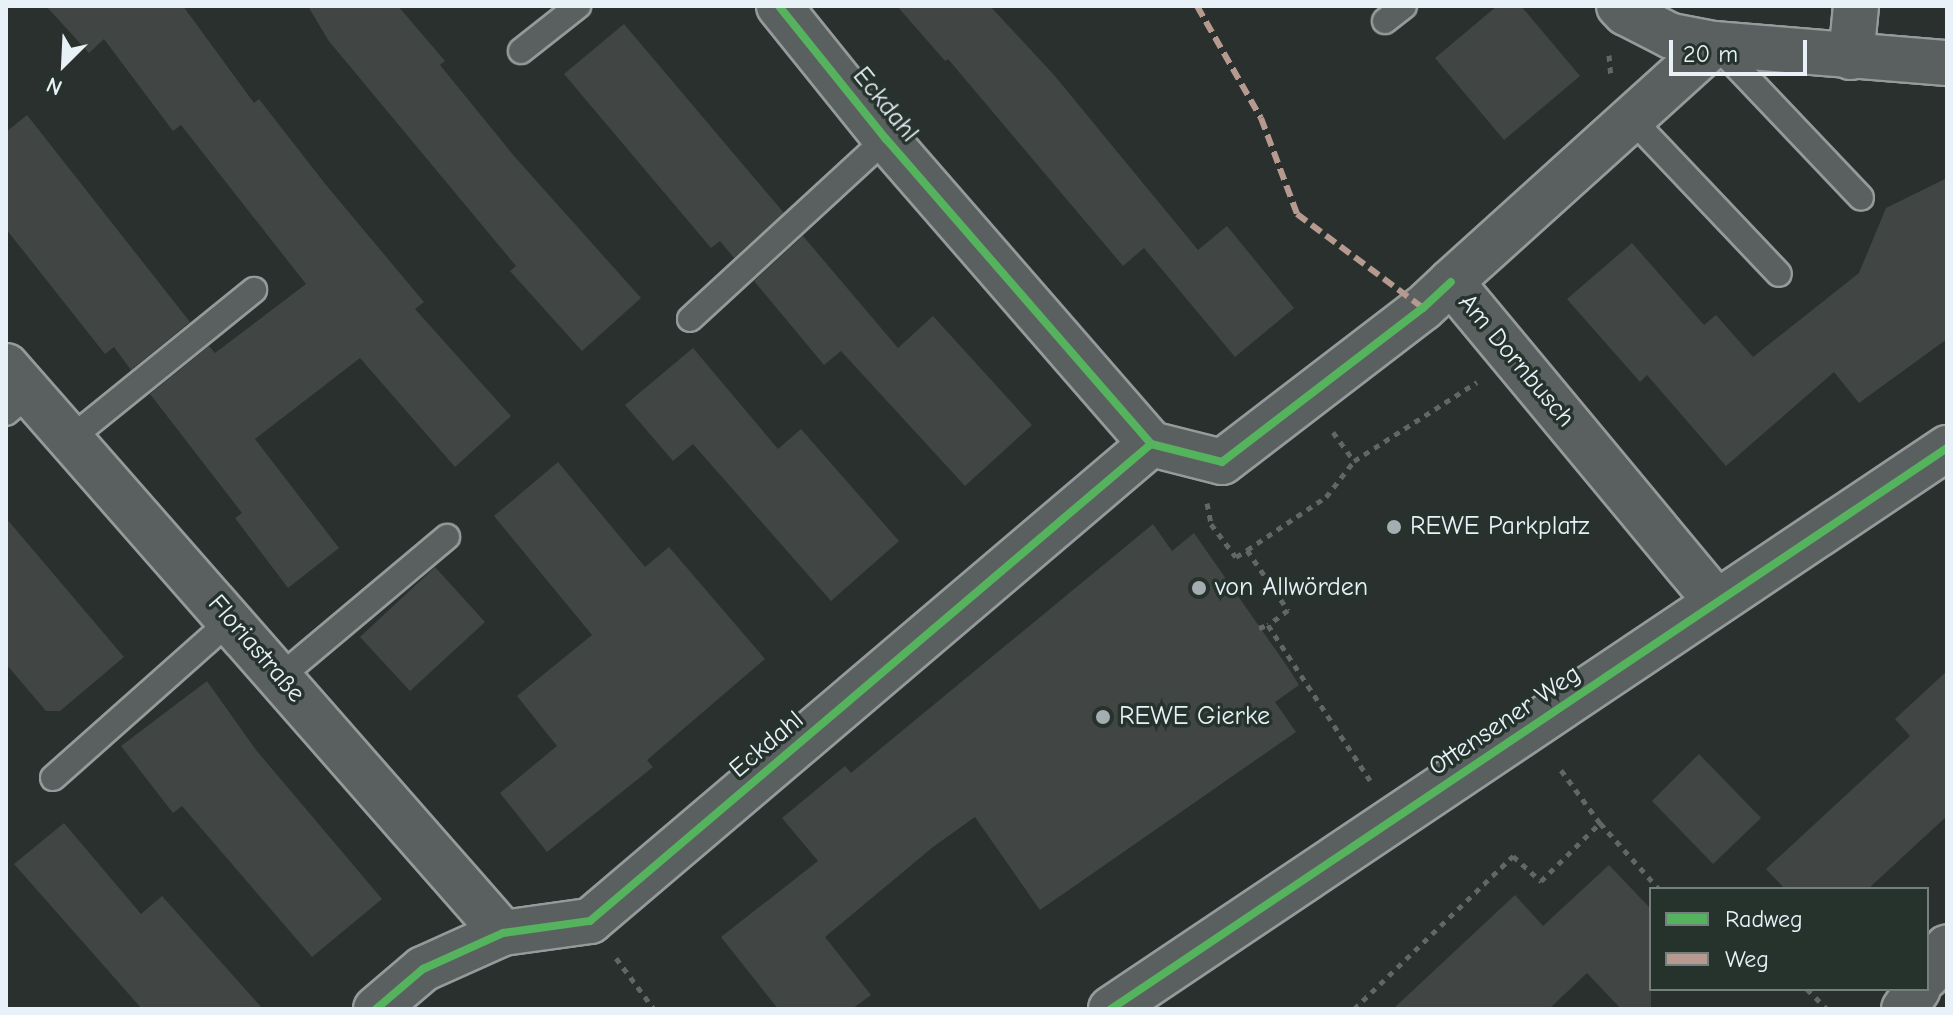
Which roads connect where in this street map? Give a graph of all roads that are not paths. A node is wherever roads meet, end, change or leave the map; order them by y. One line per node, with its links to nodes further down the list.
1 (578, 6): 6 (lane)
2 (779, 6): 10 (street, Eckdahl)
3 (1619, 6): 5 (street)
4 (1856, 6): 7 (street)
5 (1714, 44): 7 (street); 9 (street, Am Dornbusch); 11 (lane)
6 (521, 51)
7 (1851, 57): 8 (street)
8 (1947, 63)
9 (1630, 117): 12 (lane); 13 (street, Am Dornbusch)
10 (886, 139): 15 (lane); 18 (street, Eckdahl)
11 (1861, 198)
12 (1779, 274)
13 (1451, 282): 18 (street); 21 (street, Am Dornbusch)
14 (254, 290): 17 (lane)
15 (690, 319)
16 (14, 391): 17 (street, Floriastraße)
17 (70, 439): 22 (street, Floriastraße)
18 (1151, 444): 25 (street, Eckdahl)
19 (1933, 456): 21 (street, Ottensener Weg)
20 (447, 537): 23 (lane)
21 (1717, 602): 30 (street, Ottensener Weg)
22 (231, 620): 23 (street, Floriastraße); 24 (lane)
23 (280, 677): 25 (street, Floriastraße)
24 (53, 778)
25 (503, 933): 29 (street)
26 (1947, 947): 27 (street)
27 (1929, 973)
28 (1917, 991): 31 (street)
29 (376, 1009)
30 (1111, 1009)
31 (1904, 1009)

